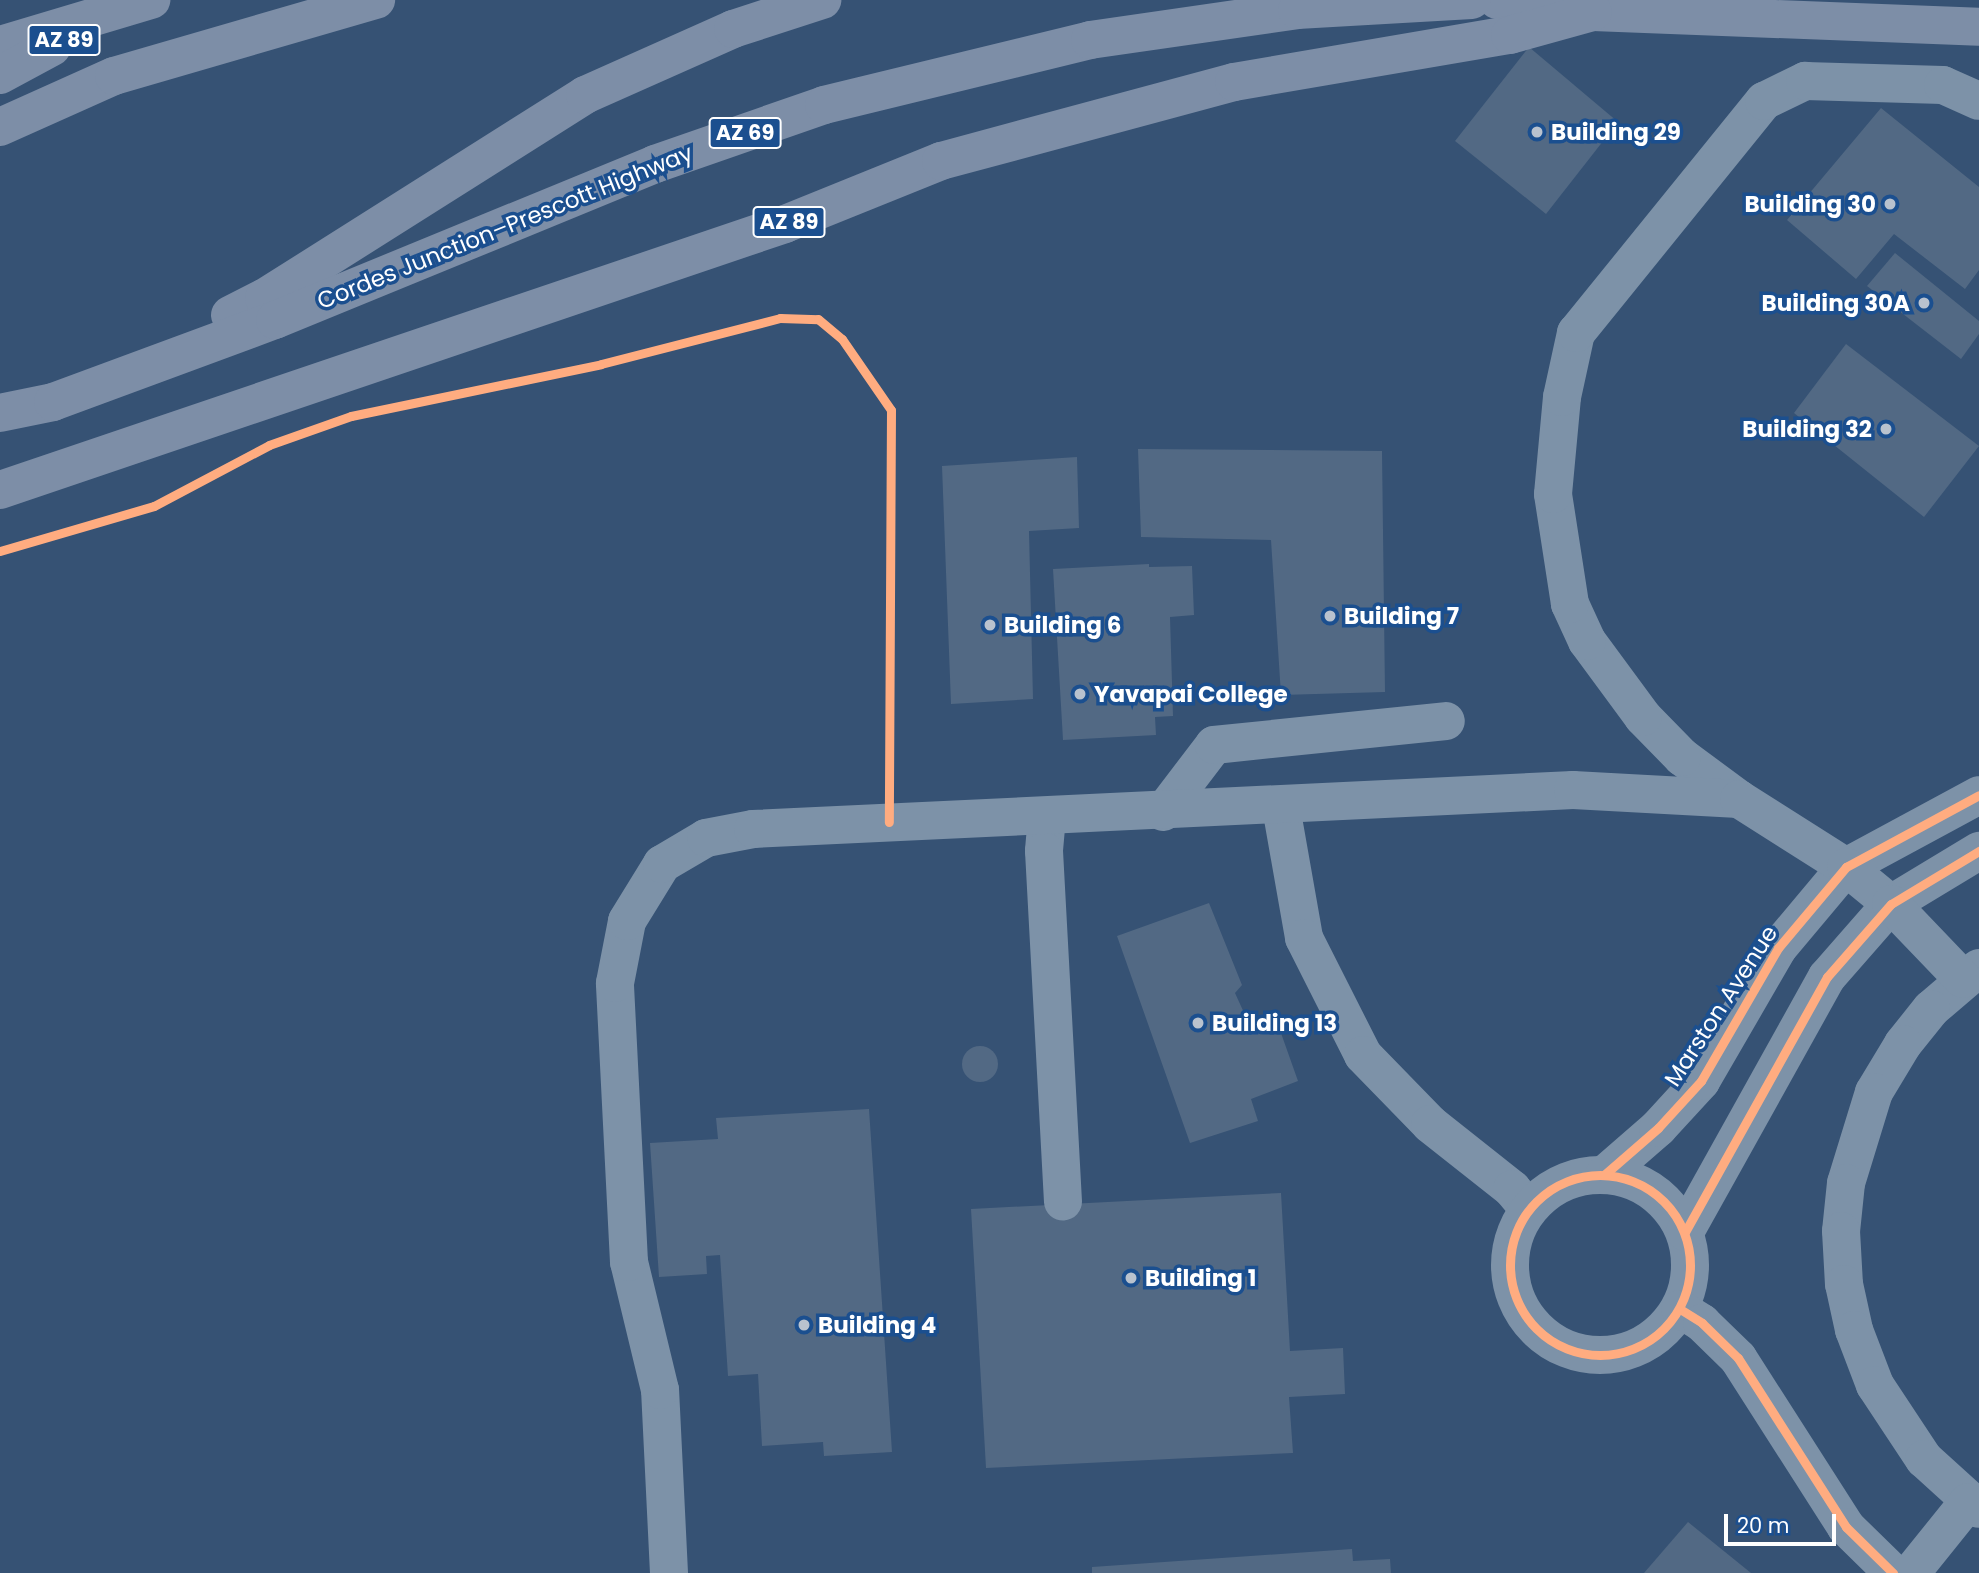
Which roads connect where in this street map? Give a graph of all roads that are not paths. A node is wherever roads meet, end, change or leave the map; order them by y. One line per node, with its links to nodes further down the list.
1 (376, 0): 11 (main road)
2 (822, 0): 12 (main road)
3 (1472, 0): 12 (main road, Cordes Junction–Prescott Highway / AZ 69)
4 (1496, 0): 6 (main road)
5 (139, 3): 8 (main road); 9 (main road, AZ 89)
6 (1593, 12): 7 (main road, AZ 89); 14 (main road, AZ 89)
7 (1979, 27)
8 (0, 46)
9 (0, 75)
10 (1979, 102): 17 (street)
11 (0, 127)
12 (53, 402): 13 (main road, Cordes Junction–Prescott Highway / AZ 69)
13 (0, 413)
14 (0, 490)
15 (1446, 721): 19 (street)
16 (1979, 795): 22 (street, Marston Avenue)
17 (1739, 799): 18 (street); 22 (street)
18 (1281, 807): 19 (street); 27 (street)
19 (1163, 812): 20 (street)
20 (1047, 816): 26 (street); 31 (street)
21 (1979, 851): 23 (street)
22 (1846, 867): 23 (street); 25 (street, Marston Avenue)
23 (1891, 904): 24 (street); 28 (street)
24 (1971, 974): 30 (street)
25 (1604, 1175): 27 (street); 28 (street)
26 (1063, 1201)
27 (1528, 1209): 29 (street)
28 (1685, 1233): 29 (street)
29 (1680, 1309): 32 (street)
30 (1974, 1506): 33 (street)
31 (669, 1573)
32 (1893, 1573)
33 (1911, 1573)

